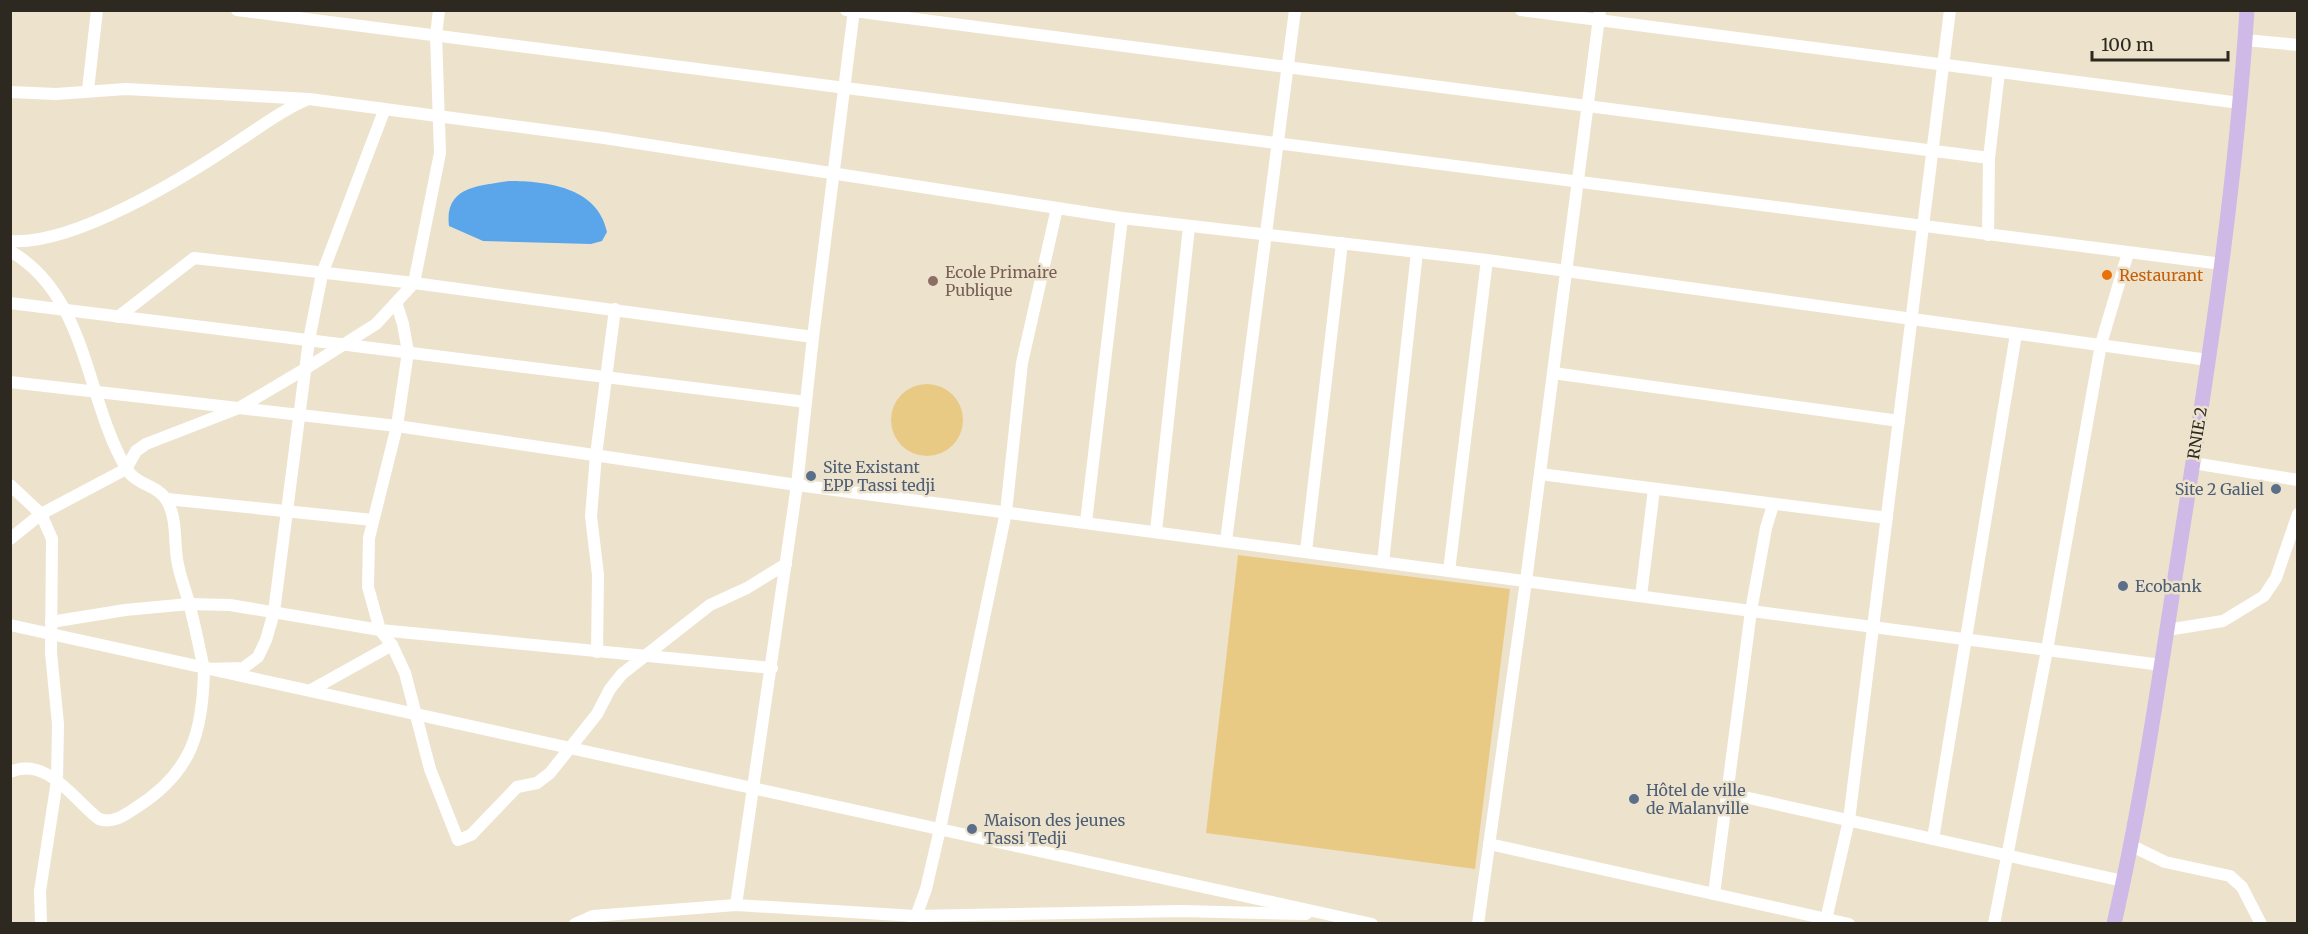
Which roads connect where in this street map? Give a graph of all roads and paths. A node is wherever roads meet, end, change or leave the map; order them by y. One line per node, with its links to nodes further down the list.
1 (97, 10): 16 (street)
2 (237, 10): 10 (street)
3 (439, 10): 10 (street)
4 (1295, 10): 14 (street)
5 (1521, 10): 9 (street)
6 (1950, 10): 13 (street)
7 (2247, 10): 11 (main road, RNIE 2 / RNIE 2)
8 (851, 11): 14 (street); 17 (street)
9 (1599, 16): 13 (street); 21 (street)
10 (436, 35): 17 (street); 23 (street)
11 (2245, 40): 12 (street); 20 (main road, RNIE 2 / RNIE 2)
12 (2298, 45)
13 (1944, 65): 15 (street); 25 (street)
14 (1288, 67): 21 (street); 24 (street)
15 (1999, 72): 20 (street); 26 (street)
16 (88, 90): 18 (street); 19 (street)
17 (844, 90): 24 (street); 27 (street)
18 (10, 92)
19 (309, 99): 22 (street); 35 (street)
20 (2240, 103): 41 (main road, RNIE 2 / RNIE 2)
21 (1588, 107): 25 (street); 28 (street)
22 (384, 111): 23 (street); 43 (street)
23 (440, 118): 27 (street); 44 (street)
24 (1276, 144): 28 (street); 34 (street)
25 (1934, 149): 26 (street); 32 (street)
26 (1989, 158): 33 (street)
27 (832, 175): 29 (street); 52 (street)
28 (1578, 182): 32 (street); 42 (street)
29 (1057, 208): 30 (street); 79 (street)
30 (1122, 218): 31 (street); 84 (street)
31 (1189, 227): 34 (street); 85 (street)
32 (1923, 227): 33 (street); 50 (street)
33 (1988, 235): 39 (street)
34 (1265, 236): 36 (street); 87 (street)
35 (10, 241)
36 (1342, 243): 38 (street); 88 (street)
37 (10, 251): 47 (street)
38 (1417, 252): 40 (street); 89 (street)
39 (2128, 253): 41 (street); 54 (street)
40 (1487, 260): 42 (street); 91 (street)
41 (2222, 264): 57 (main road, RNIE 2 / RNIE 2)
42 (1566, 270): 50 (street); 59 (street)
43 (322, 274): 44 (street); 49 (street); 53 (street)
44 (414, 283): 46 (street); 48 (street)
45 (10, 303): 47 (street)
46 (397, 305): 55 (street); 56 (street)
47 (62, 308): 49 (street); 62 (street)
48 (615, 309): 52 (street); 60 (street)
49 (118, 317): 53 (street)
50 (1912, 320): 51 (street); 66 (street)
51 (2016, 334): 54 (street); 102 (street)
52 (813, 337): 63 (street)
53 (309, 340): 55 (street); 58 (street)
54 (2101, 344): 57 (street); 104 (street)
55 (345, 345): 56 (street); 58 (street)
56 (408, 352): 60 (street); 67 (street)
57 (2208, 360): 69 (main road, RNIE 2 / RNIE 2)
58 (305, 369): 64 (street); 65 (street)
59 (1553, 373): 66 (street); 71 (street)
60 (605, 377): 63 (street); 68 (street)
61 (10, 382): 62 (street)
62 (94, 392): 64 (street); 70 (street)
63 (806, 402): 74 (street)
64 (239, 408): 65 (street); 70 (street)
65 (299, 414): 67 (street); 78 (street)
66 (1899, 421): 82 (street)
67 (397, 426): 68 (street); 83 (street)
68 (596, 455): 74 (street); 105 (street)
69 (2193, 463): 72 (street); 101 (main road, RNIE 2 / RNIE 2)
70 (126, 469): 76 (street); 80 (street)
71 (1540, 474): 75 (street); 92 (street)
72 (2298, 480)
73 (10, 485): 80 (street)
74 (797, 485): 79 (street); 90 (street)
75 (1654, 489): 77 (street); 93 (street)
76 (166, 499): 78 (street); 94 (street)
77 (1773, 505): 82 (street); 95 (street)
78 (287, 509): 83 (street); 96 (street)
79 (1006, 512): 84 (street); 118 (street)
80 (41, 514): 86 (street); 99 (street)
81 (2298, 514): 101 (street)
82 (1887, 518): 98 (street)
83 (373, 520): 100 (street)
84 (1086, 522): 85 (street)
85 (1156, 531): 87 (street)
86 (10, 539)
87 (1226, 541): 88 (street)
88 (1306, 551): 89 (street)
89 (1383, 562): 91 (street)
90 (786, 564): 106 (street); 109 (street)
91 (1449, 571): 92 (street)
92 (1526, 581): 93 (street); 120 (street)
93 (1641, 596): 95 (street)
94 (189, 604): 96 (street); 99 (street); 108 (street)
95 (1751, 611): 98 (street); 116 (street)
96 (274, 612): 100 (street); 108 (street)
97 (10, 625): 99 (street)
98 (1874, 626): 102 (street); 117 (street)
99 (51, 628): 108 (street); 114 (street)
100 (380, 630): 103 (street); 105 (street)
101 (2167, 630): 107 (main road, RNIE 2 / RNIE 2)
102 (1965, 639): 104 (street); 119 (street)
103 (392, 645): 110 (street); 111 (street)
104 (2047, 650): 107 (street); 122 (street)
105 (597, 652): 106 (street)
106 (646, 656): 109 (street); 112 (street)
107 (2161, 665): 121 (main road, RNIE 2 / RNIE 2)
108 (208, 668): 110 (street); 114 (street)
109 (772, 669): 115 (street)
110 (311, 690): 111 (street)
111 (414, 712): 112 (street); 112 (street)
112 (571, 747): 115 (street)
113 (10, 772): 114 (street)
114 (57, 781): 129 (street)
115 (754, 786): 118 (street); 125 (street)
116 (1726, 793): 117 (street); 124 (street)
117 (1849, 820): 119 (street); 128 (street)
118 (940, 829): 126 (street); 127 (street)
119 (1933, 839): 122 (street)
120 (1489, 844): 124 (street); 132 (street)
121 (2130, 845): 123 (main road, RNIE 2 / RNIE 2); 136 (street)
122 (2007, 855): 123 (street); 134 (street)
123 (2123, 881): 135 (main road, RNIE 2 / RNIE 2)
124 (1714, 894): 128 (street)
125 (736, 905): 127 (street); 130 (street)
126 (1337, 915): 127 (street); 131 (street)
127 (914, 920)
128 (1825, 921): 133 (street)
129 (41, 924)
130 (575, 924)
131 (1372, 924)
132 (1478, 924)
133 (1849, 924)
134 (1994, 924)
135 (2114, 924)
136 (2261, 924)

